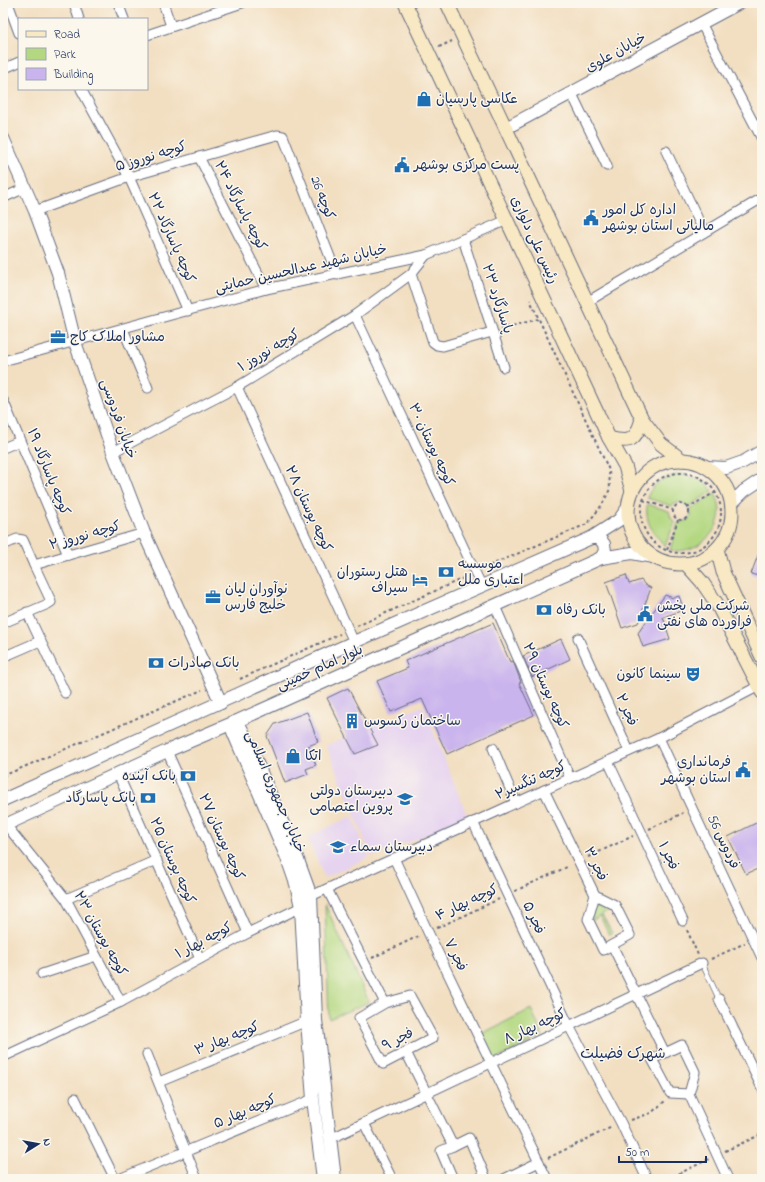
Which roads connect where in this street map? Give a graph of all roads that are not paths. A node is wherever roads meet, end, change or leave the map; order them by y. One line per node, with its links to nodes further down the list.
1 (8, 3): 13 (street)
2 (74, 3): 9 (street)
3 (118, 3): 10 (street)
4 (163, 3): 12 (street)
5 (242, 3): 12 (street)
6 (447, 3): 19 (main road, رئیس علی دلواری)
7 (739, 3): 11 (street, خیابان علوی)
8 (399, 6): 31 (main road, رئیس علی دلواری)
9 (79, 18)
10 (124, 18)
11 (701, 24): 18 (street, خیابان علوی); 22 (street)
12 (171, 26): 14 (street)
13 (18, 30)
14 (148, 35)
15 (18, 62): 16 (street)
16 (3, 69)
17 (82, 90): 26 (street, کوچه پاسارگاد ۲۲)
18 (572, 94): 19 (street, خیابان علوی); 25 (street)
19 (506, 128): 38 (main road, رئیس علی دلواری)
20 (278, 135): 24 (street, کوچه نوروز ۵); 36 (street, کوچه 26)
21 (3, 138): 27 (street, خیابان فردوسی)
22 (762, 139)
23 (666, 151): 32 (street)
24 (199, 157): 26 (street, کوچه نوروز ۵); 37 (street, کوچه پاسارگاد ۲۴)
25 (607, 166)
26 (129, 177): 30 (street, کوچه نوروز ۵); 39 (street, کوچه پاسارگاد ۲۲)
27 (24, 188): 28 (street); 30 (street, خیابان فردوسی)
28 (3, 198)
29 (762, 198): 32 (street)
30 (35, 211): 43 (street, خیابان فردوسی)
31 (507, 220): 33 (street, خیابان شهید عبدالحسین حمایتی); 50 (main road, رئیس علی دلواری)
32 (704, 232): 38 (street)
33 (463, 239): 34 (street, خیابان شهید عبدالحسین حمایتی); 42 (street, پاسارگارد ۲۳)
34 (426, 255): 35 (street, کوچه نوروز ۱); 36 (street, خیابان شهید عبدالحسین حمایتی)
35 (411, 274): 40 (street, کوچه نوروز ۱); 42 (street)
36 (337, 275): 37 (street, خیابان شهید عبدالحسین حمایتی)
37 (266, 289): 39 (street, خیابان شهید عبدالحسین حمایتی)
38 (587, 302): 49 (main road, رئیس علی دلواری)
39 (188, 311): 41 (street, خیابان شهید عبدالحسین حمایتی)
40 (355, 315): 46 (street, کوچه نوروز ۱); 70 (street, کوچه بوستان ۳۰)
41 (123, 329): 43 (street, خیابان شهید عبدالحسین حمایتی); 47 (street)
42 (492, 332): 45 (street, پاسارگارد ۲۳)
43 (75, 342): 44 (street, خیابان شهید عبدالحسین حمایتی); 54 (street, خیابان فردوسی)
44 (3, 361)
45 (504, 367)
46 (236, 387): 54 (street, کوچه نوروز ۱); 78 (street, کوچه بوستان ۲۸)
47 (148, 388)
48 (3, 400): 51 (street, کوچه پاسارگاد ۱۹)
49 (642, 419): 50 (main road); 55 (main road, رئیس علی دلواری)
50 (609, 438): 58 (main road, رئیس علی دلواری)
51 (20, 440): 52 (street); 65 (street, کوچه پاسارگاد ۱۹)
52 (3, 448)
53 (762, 451): 56 (street)
54 (112, 452): 61 (street, خیابان فردوسی)
55 (682, 460): 56 (main road); 58 (main road)
56 (706, 467): 59 (main road)
57 (762, 479): 59 (street)
58 (632, 491): 60 (main road)
59 (731, 504): 64 (main road)
60 (628, 506): 62 (street, بلوار امام خمینی); 66 (main road)
61 (144, 533): 65 (street, کوچه نوروز ۲); 83 (street, خیابان فردوسی)
62 (591, 538): 67 (street); 70 (street, بلوار امام خمینی)
63 (4, 542): 69 (street)
64 (717, 549): 68 (main road); 71 (main road)
65 (68, 555): 69 (street, کوچه نوروز ۲)
66 (654, 557): 67 (street, بلوار امام خمینی); 68 (main road)
67 (601, 558): 73 (street, بلوار امام خمینی)
68 (686, 564): 72 (main road)
69 (34, 565): 74 (street)
70 (482, 586): 78 (street, بلوار امام خمینی)
71 (734, 598): 72 (main road); 80 (main road)
72 (717, 604): 81 (main road)
73 (495, 606): 84 (street, بلوار امام خمینی); 92 (street, کوچه بوستان ۲۹)
74 (27, 612): 75 (street); 77 (street)
75 (3, 623)
76 (578, 638): 89 (street, فجر ۲)
77 (40, 641): 79 (street); 82 (street)
78 (354, 642): 83 (street, بلوار امام خمینی)
79 (3, 657)
80 (762, 658)
81 (761, 689): 85 (street, کوچه تنگسیر۲)
82 (64, 693)
83 (221, 703): 94 (street, بلوار امام خمینی)
84 (235, 722): 86 (street, خیابان جمهوری اسلامی); 88 (street, بلوار امام خمینی)
85 (659, 738): 89 (street, کوچه تنگسیر۲); 109 (street, فردوس 56)
86 (244, 744): 102 (street, خیابان جمهوری اسلامی); 104 (street, خیابان جمهوری اسلامی)
87 (493, 748): 95 (street)
88 (167, 751): 91 (street, بلوار امام خمینی); 106 (street, کوچه بوستان ۲۷)
89 (629, 751): 90 (street, کوچه تنگسیر۲)
90 (608, 761): 92 (street, کوچه تنگسیر۲); 105 (street, فجر ۱)
91 (118, 774): 97 (street, بلوار امام خمینی); 99 (street, کوچه بوستان ۲۵)
92 (570, 778): 93 (street, کوچه تنگسیر۲)
93 (544, 790): 95 (street, کوچه تنگسیر۲); 101 (street, فجر ۳)
94 (3, 800)
95 (516, 803): 96 (street, کوچه تنگسیر۲)
96 (473, 822): 98 (street, کوچه تنگسیر۲); 118 (street, فجر ۵)
97 (5, 826): 103 (street, کوچه بوستان ۲۳)
98 (394, 858): 100 (street, کوچه تنگسیر۲); 123 (street, فجر ۷)
99 (157, 860): 103 (street); 110 (street, کوچه بوستان ۲۵)
100 (327, 889): 102 (street, کوچه تنگسیر۲); 116 (street)
101 (595, 895): 107 (street); 107 (street, فجر ۳)
102 (311, 896): 131 (street, خیابان جمهوری اسلامی)
103 (66, 899): 108 (street, کوچه بوستان ۲۳)
104 (301, 907): 106 (street, کوچه بهار ۱); 117 (street, خیابان جمهوری اسلامی)
105 (683, 922)
106 (248, 933): 110 (street, کوچه بهار ۱)
107 (612, 945): 113 (street)
108 (96, 956): 112 (street); 115 (street, کوچه بوستان ۲۳)
109 (762, 958)
110 (200, 959): 115 (street, کوچه بهار ۱)
111 (702, 963): 113 (street, کوچه بهار ۸); 114 (lane)
112 (42, 974)
113 (637, 994): 118 (street, کوچه بهار ۸); 120 (street)
114 (719, 999): 125 (street)
115 (121, 1002): 122 (street, کوچه بهار ۱)
116 (385, 1004): 119 (street, فجر ۹); 119 (street, فجر ۹)
117 (307, 1021): 124 (street, کوچه بهار ۳); 129 (street, خیابان جمهوری اسلامی)
118 (569, 1026): 123 (street, کوچه بهار ۸); 145 (street, فجر ۵)
119 (406, 1052): 126 (street)
120 (665, 1053): 127 (street); 127 (street)
121 (147, 1054): 124 (street)
122 (3, 1057)
123 (492, 1063): 126 (street, کوچه بهار ۸); 134 (street, فجر ۷)
124 (159, 1082): 133 (street)
125 (762, 1088)
126 (426, 1094): 130 (street, کوچه بهار ۸); 132 (street)
127 (689, 1094): 146 (street)
128 (75, 1098): 135 (street)
129 (314, 1099): 133 (street, کوچه بهار ۵); 138 (street, خیابان جمهوری اسلامی)
130 (364, 1123): 131 (street, کوچه بهار ۸); 140 (street)
131 (330, 1140): 139 (street, خیابان جمهوری اسلامی)
132 (453, 1146): 141 (street); 142 (street)
133 (186, 1152): 136 (street, کوچه بهار ۵); 137 (street)
134 (539, 1162): 143 (street); 144 (street, فجر ۷)
135 (115, 1179)
136 (119, 1179)
137 (197, 1179)
138 (323, 1179)
139 (335, 1179)
140 (392, 1179)
141 (453, 1179)
142 (484, 1179)
143 (504, 1179)
144 (548, 1179)
145 (647, 1179)
146 (728, 1179)

